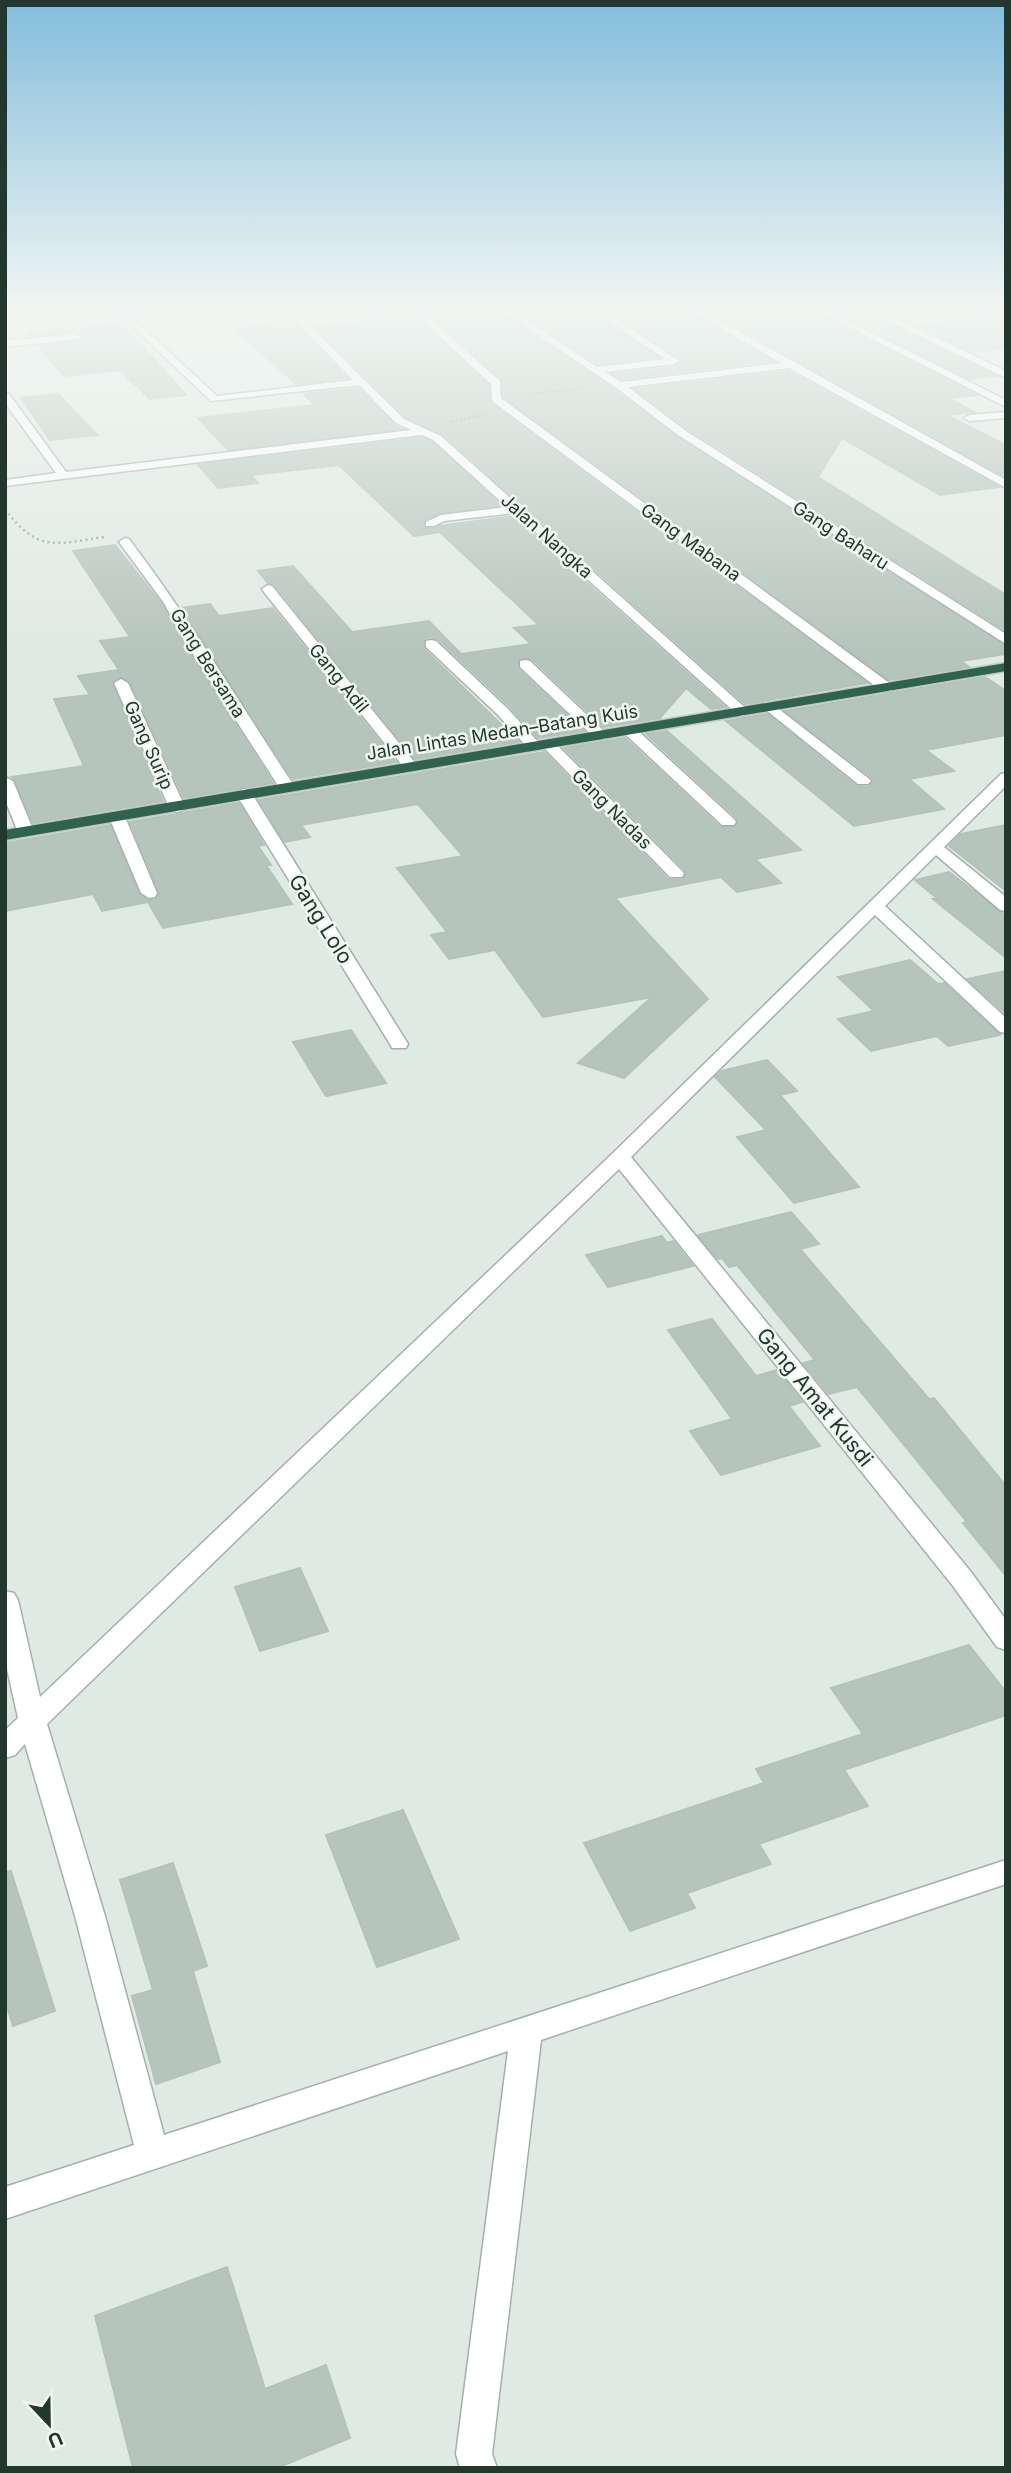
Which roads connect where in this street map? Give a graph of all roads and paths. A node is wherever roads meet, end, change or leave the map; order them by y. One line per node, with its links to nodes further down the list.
1 (26, 424): 8 (street)
2 (407, 424): 7 (street, Jalan Nangka)
3 (446, 424): 7 (path)
4 (530, 424): 21 (street, Gang Mabana)
5 (671, 424): 16 (street, Gang Baharu)
6 (896, 424): 10 (street)
7 (418, 430): 8 (street); 12 (street, Jalan Nangka)
8 (62, 474): 9 (street)
9 (5, 483)
10 (1006, 485)
11 (5, 509): 14 (path)
12 (517, 509): 13 (street); 23 (street, Jalan Nangka)
13 (430, 524)
14 (125, 542): 31 (street, Gang Bersama)
15 (268, 589): 27 (street, Gang Adil)
16 (1006, 640)
17 (431, 644): 26 (street, Gang Nadas)
18 (525, 664): 25 (street)
19 (1006, 667): 21 (highway, Jalan Lintas Medan–Batang Kuis)
20 (121, 683): 33 (street, Gang Surip)
21 (887, 688): 22 (highway, Jalan Lintas Medan–Batang Kuis)
22 (771, 707): 23 (highway, Jalan Lintas Medan–Batang Kuis); 30 (street)
23 (743, 712): 24 (highway, Jalan Lintas Medan–Batang Kuis)
24 (630, 731): 25 (highway, Jalan Lintas Medan–Batang Kuis); 35 (street)
25 (601, 736): 26 (highway, Jalan Lintas Medan–Batang Kuis)
26 (541, 746): 27 (highway, Jalan Lintas Medan–Batang Kuis); 39 (street, Gang Nadas)
27 (411, 767): 31 (highway, Jalan Lintas Medan–Batang Kuis)
28 (1006, 777): 38 (street)
29 (5, 781): 36 (street)
30 (863, 781)
31 (286, 787): 32 (highway, Jalan Lintas Medan–Batang Kuis)
32 (244, 794): 33 (highway, Jalan Lintas Medan–Batang Kuis); 44 (street, Gang Lolo)
33 (177, 807): 34 (highway, Jalan Lintas Medan–Batang Kuis)
34 (117, 817): 36 (highway, Jalan Lintas Medan–Batang Kuis); 40 (street)
35 (728, 822)
36 (26, 832): 37 (highway, Jalan Lintas Medan–Batang Kuis)
37 (5, 835)
38 (934, 846): 41 (street); 42 (street)
39 (676, 874)
40 (149, 893)
41 (875, 906): 43 (street); 45 (street)
42 (1006, 906)
43 (1006, 1028)
44 (399, 1044)
45 (620, 1157): 47 (street, Gang Amat Kusdi); 48 (street)
46 (5, 1600): 48 (street)
47 (1006, 1640)
48 (32, 1720): 49 (street); 52 (street)
49 (5, 1747)
50 (1006, 1872): 51 (street)
51 (526, 2032): 52 (street); 54 (street)
52 (153, 2154): 53 (street)
53 (5, 2203)
54 (480, 2468)

